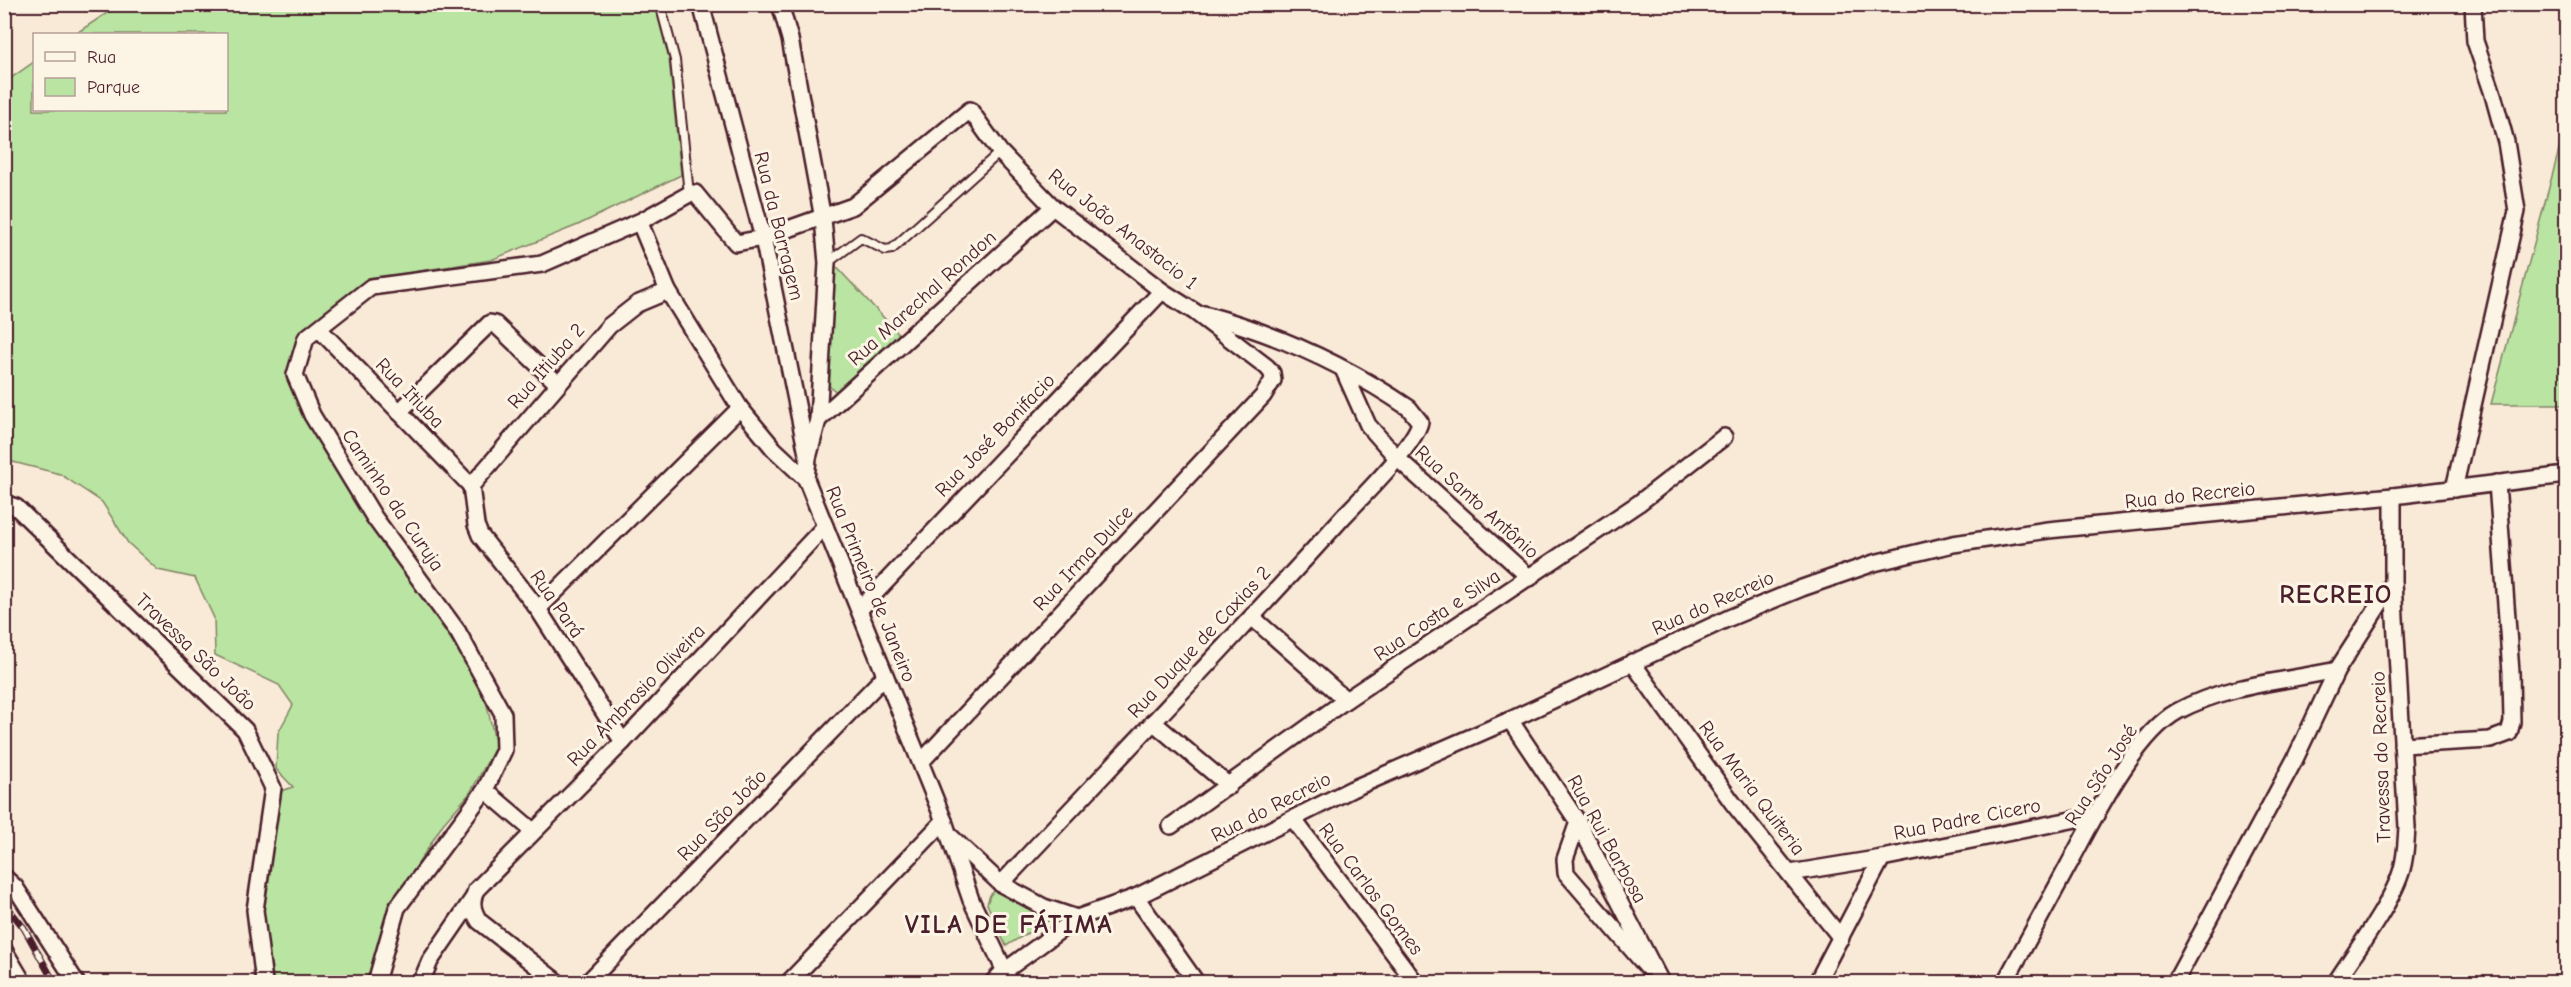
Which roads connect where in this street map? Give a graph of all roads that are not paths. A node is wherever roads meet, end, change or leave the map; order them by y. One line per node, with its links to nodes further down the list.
1 (660, 4): 6 (lane)
2 (701, 4): 10 (street, Rua da Barragem)
3 (780, 4): 8 (street, Rua Primeiro de Janeiro)
4 (2473, 4): 30 (street)
5 (1000, 152): 7 (street, Rua João Anastacio 1); 8 (street, Rua João Anastacio 1); 11 (lane)
6 (689, 194): 9 (street, Caminho da Curuja); 10 (street)
7 (1053, 207): 13 (street, Rua João Anastacio 1); 21 (street, Rua Marechal Rondon)
8 (823, 219): 10 (street); 11 (street, Rua Primeiro de Janeiro)
9 (626, 226): 12 (street); 15 (street, Caminho da Curuja)
10 (763, 238): 24 (street, Rua da Barragem)
11 (827, 264): 21 (street, Rua Primeiro de Janeiro)
12 (668, 291): 18 (street, Rua Itiuba 2); 19 (street)
13 (1162, 291): 14 (street, Rua João Anastacio 1); 37 (street, Rua José Bonifacio)
14 (1195, 312): 16 (street, Rua João Anastacio 1); 17 (street, Rua João Anastacio 1)
15 (319, 328): 20 (street, Rua Itiuba); 49 (street, Caminho da Curuja)
16 (1343, 369): 22 (street, Rua João Anastacio 1); 25 (street)
17 (1273, 380): 47 (street, Rua Irma Dulce)
18 (558, 384): 20 (street); 29 (street, Rua Itiuba 2)
19 (740, 408): 27 (street); 36 (street)
20 (399, 412): 29 (street, Rua Itiuba)
21 (818, 420): 24 (street, Rua Primeiro de Janeiro)
22 (1420, 422): 25 (street, Rua Duque de Caxias 2)
23 (1724, 437): 34 (street, Rua Costa e Silva)
24 (808, 458): 27 (street, Rua Primeiro de Janeiro)
25 (1396, 458): 34 (street, Rua Santo Antônio); 38 (street, Rua Duque de Caxias 2)
26 (2566, 475): 28 (street, Rua do Recreio)
27 (806, 479): 33 (street, Rua Primeiro de Janeiro)
28 (2497, 483): 30 (street, Rua do Recreio); 46 (street)
29 (471, 486): 36 (street, Rua Pará)
30 (2454, 489): 31 (street, Rua do Recreio)
31 (2393, 496): 35 (street); 39 (street, Rua do Recreio)
32 (4, 503): 69 (street, Travessa São João)
33 (825, 526): 37 (street, Rua Primeiro de Janeiro); 45 (street, Rua Ambrosio Oliveira)
34 (1530, 578): 42 (street, Rua Costa e Silva)
35 (2393, 583): 40 (street); 46 (street, Travessa do Recreio)
36 (538, 609): 45 (street, Rua Pará)
37 (860, 609): 41 (street, Rua Primeiro de Janeiro)
38 (1253, 618): 42 (street); 44 (street, Rua Duque de Caxias 2)
39 (1632, 662): 43 (street, Rua do Recreio); 58 (street, Rua Maria Quiteria)
40 (2337, 670): 50 (street, Rua São José); 80 (street)
41 (885, 676): 47 (street, Rua Primeiro de Janeiro); 73 (street, Rua São João)
42 (1346, 700): 48 (street, Rua Costa e Silva)
43 (1510, 720): 51 (street, Rua do Recreio); 53 (street, Rua Rui Barbosa)
44 (1153, 722): 48 (street); 60 (street, Rua Duque de Caxias 2)
45 (623, 742): 55 (street, Rua Ambrosio Oliveira)
46 (2403, 744): 81 (street, Travessa do Recreio)
47 (921, 762): 52 (street, Rua Primeiro de Janeiro)
48 (1229, 786): 54 (street, Rua Costa e Silva)
49 (485, 790): 55 (street); 70 (street, Caminho da Curuja)
50 (2096, 815): 57 (street, Rua Padre Cicero); 79 (street, Rua São José)
51 (1294, 820): 62 (street, Rua do Recreio); 76 (street, Rua Carlos Gomes)
52 (944, 821): 56 (street, Rua Primeiro de Janeiro); 74 (street)
53 (1578, 822): 77 (street, Rua Rui Barbosa); 77 (street)
54 (1172, 826)
55 (533, 831): 61 (street, Rua Ambrosio Oliveira)
56 (950, 836): 60 (street); 66 (street, Rua Primeiro de Janeiro)
57 (1882, 858): 58 (street, Rua Padre Cicero); 64 (street, Rua Padre Cicero)
58 (1790, 873): 64 (street, Rua Maria Quiteria)
59 (4, 877): 68 (street)
60 (1001, 884): 63 (street)
61 (474, 895): 71 (street, Rua Ambrosio Oliveira); 72 (street)
62 (1136, 897): 63 (street, Rua do Recreio); 75 (street)
63 (1077, 918): 66 (street, Rua do Recreio)
64 (1841, 938): 78 (street, Rua Padre Cicero)
65 (4, 950): 67 (street)
66 (1002, 979)
67 (23, 982)
68 (76, 982)
69 (264, 982)
70 (376, 982)
71 (421, 982)
72 (557, 982)
73 (588, 982)
74 (789, 982)
75 (1196, 982)
76 (1415, 982)
77 (1661, 982)
78 (1818, 982)
79 (2005, 982)
80 (2175, 982)
81 (2336, 982)

